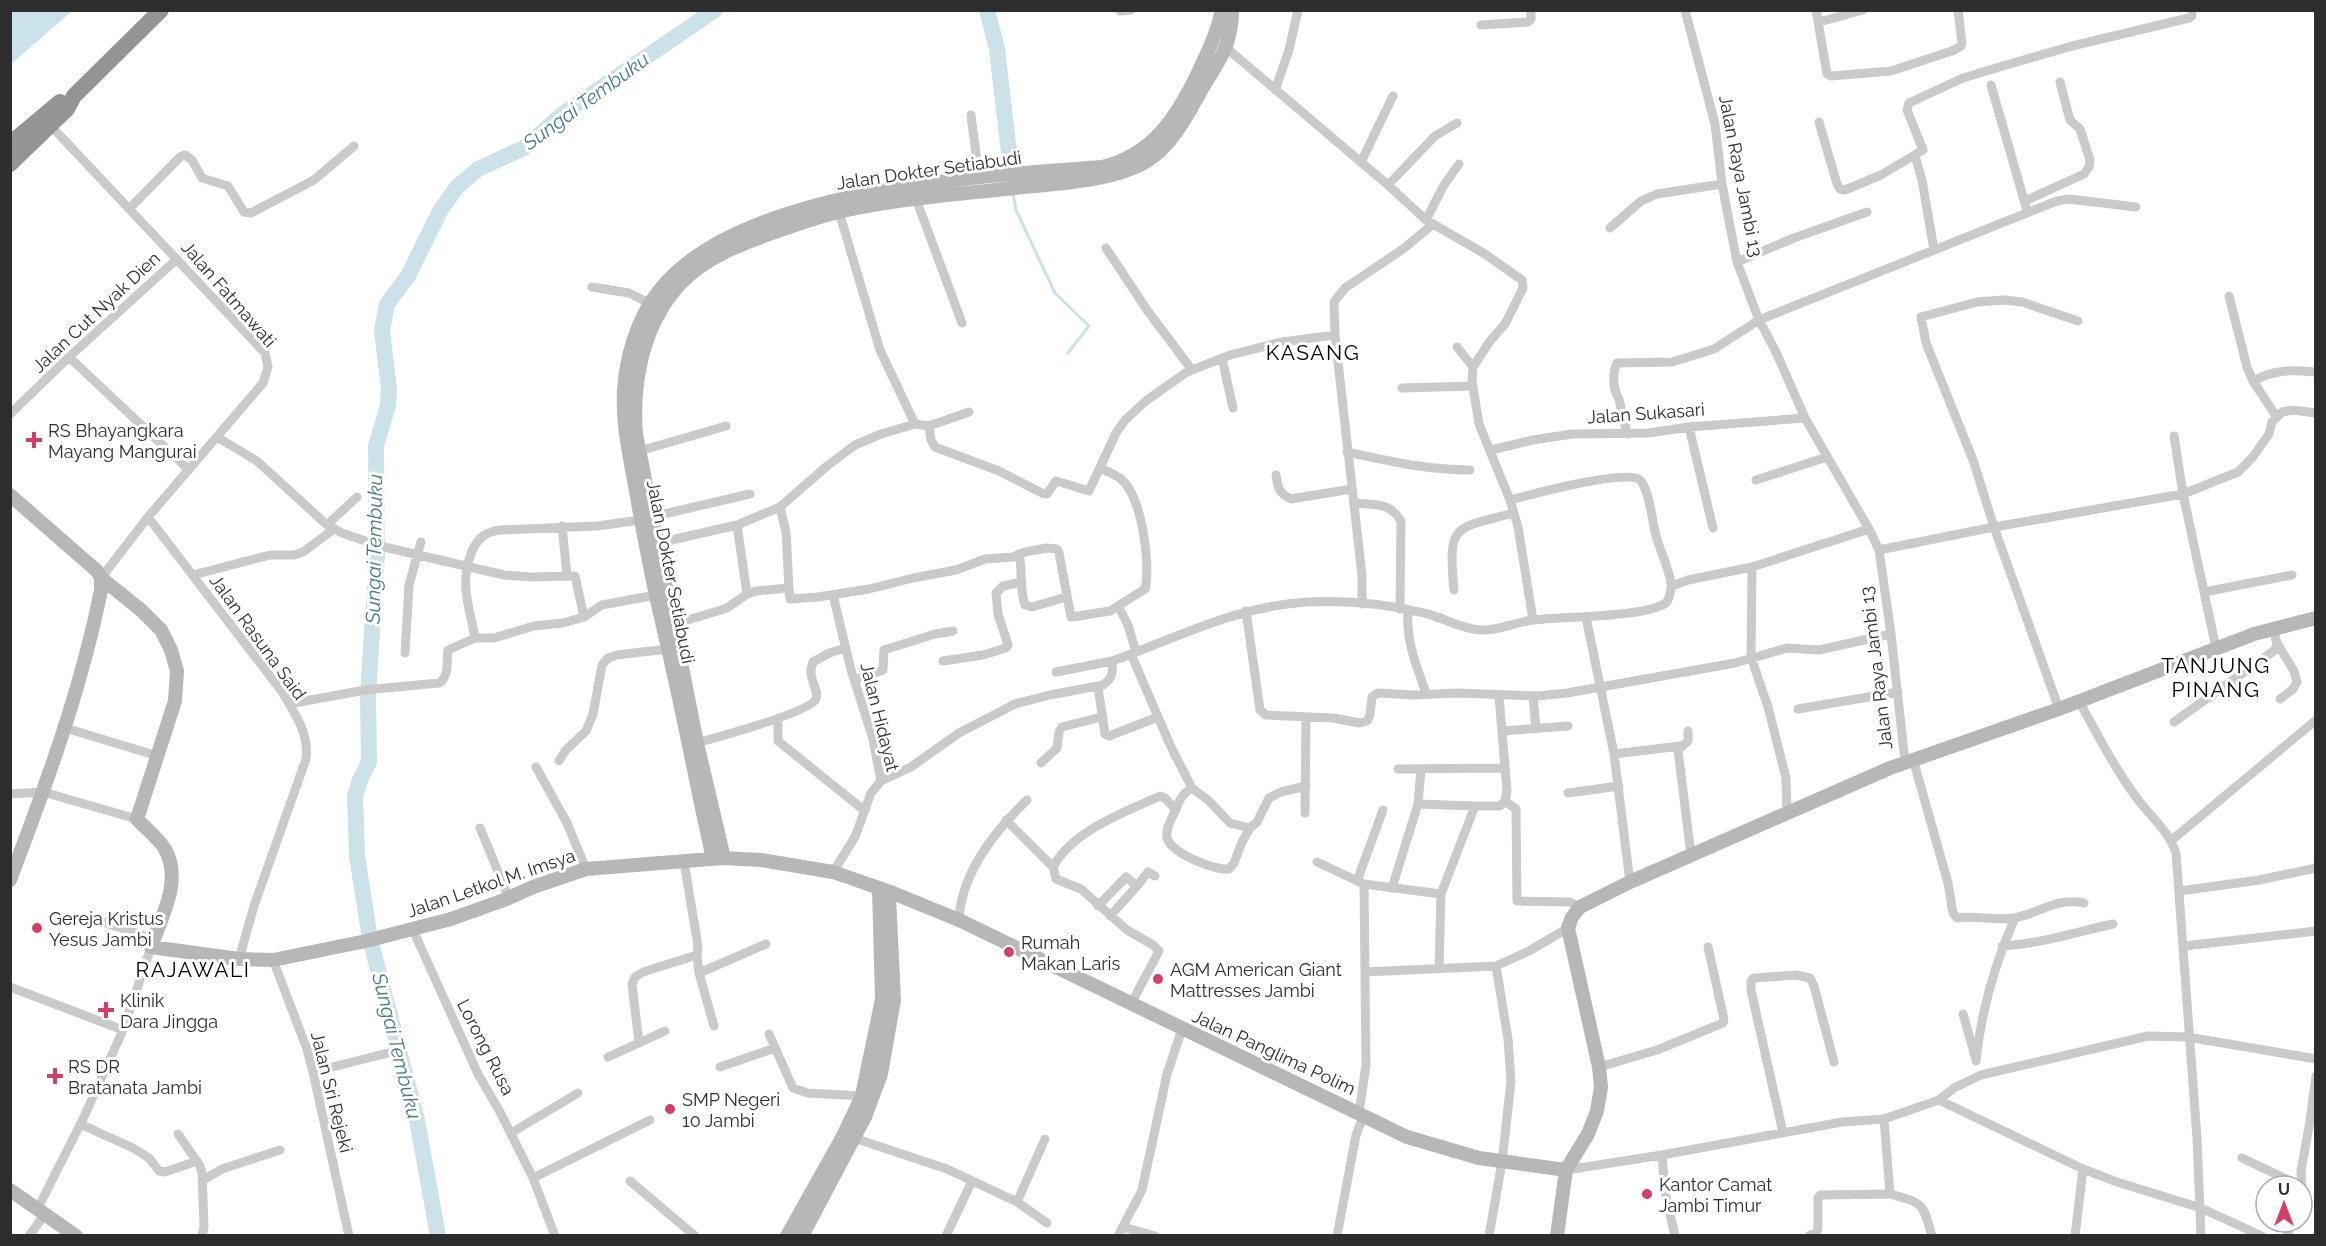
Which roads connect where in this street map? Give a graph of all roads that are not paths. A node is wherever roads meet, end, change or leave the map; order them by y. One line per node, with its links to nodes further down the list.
1 (161, 10): 19 (highway)
2 (1131, 10): 12 (street)
3 (1222, 10): 15 (street, Jalan Dokter Setiabudi)
4 (1232, 10): 15 (street, Jalan Dokter Setiabudi)
5 (1298, 10): 18 (street)
6 (1531, 10): 14 (street)
7 (1685, 10): 33 (street, Jalan Raya Jambi 13)
8 (1816, 10): 13 (street)
9 (1863, 10): 13 (street)
10 (1958, 10): 13 (street)
11 (2192, 10): 27 (street)
12 (1120, 11)
13 (1819, 22)
14 (1481, 25)
15 (1220, 44): 18 (street); 32 (street, Jalan Dokter Setiabudi)
16 (2060, 82): 36 (street)
17 (1991, 86): 36 (street)
18 (1275, 90): 28 (street)
19 (74, 96): 24 (highway); 25 (highway)
20 (1393, 96): 28 (street)
21 (971, 115): 31 (street)
22 (1819, 122): 27 (street)
23 (1457, 123): 34 (street)
24 (51, 126): 29 (highway); 38 (street, Jalan Fatmawati)
25 (10, 144)
26 (354, 146): 38 (street)
27 (1915, 156): 45 (street)
28 (1361, 162): 34 (street)
29 (10, 164)
30 (1459, 164): 42 (street)
31 (979, 178): 32 (street, Jalan Dokter Setiabudi); 50 (street, Jalan Dokter Setiabudi)
32 (1011, 181): 35 (street, Jalan Dokter Setiabudi)
33 (1722, 184): 43 (street); 47 (street, Jalan Raya Jambi 13)
34 (1388, 185): 42 (street)
35 (916, 199): 39 (street, Jalan Dokter Setiabudi); 53 (street)
36 (2025, 201): 41 (street)
37 (2136, 207): 41 (street)
38 (129, 208): 46 (street, Jalan Fatmawati)
39 (839, 212): 50 (street, Jalan Dokter Setiabudi); 70 (street)
40 (1867, 212): 47 (street)
41 (2028, 212): 45 (street)
42 (1429, 222): 54 (street); 58 (street)
43 (1610, 228)
44 (1106, 248): 59 (street)
45 (1934, 250): 51 (street)
46 (177, 259): 56 (street, Jalan Cut Nyak Dien); 76 (street, Jalan Fatmawati)
47 (1737, 262): 51 (street, Jalan Raya Jambi 13)
48 (592, 287): 50 (street)
49 (2229, 296): 61 (street)
50 (656, 307): 78 (street, Jalan Dokter Setiabudi)
51 (1758, 320): 69 (street, Jalan Raya Jambi 13); 74 (street)
52 (2079, 321): 100 (street)
53 (962, 323)
54 (1335, 335): 57 (street); 79 (street)
55 (1457, 347): 58 (street)
56 (69, 357): 67 (street, Jalan Cut Nyak Dien); 82 (street)
57 (1222, 358): 59 (street); 64 (street)
58 (1473, 367): 62 (street)
59 (1192, 370): 81 (street)
60 (2316, 372): 61 (street)
61 (2253, 381): 68 (street)
62 (1473, 386): 63 (street); 77 (street)
63 (1402, 388)
64 (1233, 408)
65 (969, 412): 72 (street)
66 (2316, 413): 68 (street)
67 (10, 414)
68 (2277, 416): 88 (street)
69 (1805, 418): 73 (street, Jalan Sukasari); 80 (street, Jalan Raya Jambi 13)
70 (915, 424): 72 (street); 93 (street)
71 (726, 426): 78 (street)
72 (928, 426): 81 (street)
73 (1689, 428): 74 (street, Jalan Sukasari); 101 (street)
74 (1627, 434): 77 (street, Jalan Sukasari)
75 (2174, 436): 88 (street)
76 (216, 437): 82 (street, Jalan Fatmawati); 99 (street)
77 (1491, 450): 91 (street)
78 (634, 452): 96 (street, Jalan Dokter Setiabudi)
79 (1347, 452): 83 (street); 86 (street)
80 (1827, 457): 85 (street); 102 (street, Jalan Raya Jambi 13)
81 (1100, 468): 124 (street)
82 (189, 470): 95 (street, Jalan Fatmawati)
83 (1470, 470)
84 (1276, 475): 86 (street)
85 (1756, 480)
86 (1352, 489): 92 (street)
87 (750, 494): 96 (street)
88 (2183, 494): 100 (street); 118 (street)
89 (10, 495): 113 (street)
90 (357, 497): 99 (street)
91 (1510, 500): 94 (street); 115 (street)
92 (1354, 503): 123 (street); 125 (street)
93 (780, 507): 97 (street); 116 (street)
94 (1514, 513): 117 (street); 130 (street)
95 (148, 517): 110 (street, Jalan Rasuna Said); 113 (street, Jalan Fatmawati)
96 (646, 518): 98 (street); 104 (street, Jalan Dokter Setiabudi)
97 (737, 525): 104 (street); 119 (street)
98 (562, 526): 108 (street); 112 (street)
99 (330, 527): 106 (street); 110 (street)
100 (1994, 527): 105 (street); 156 (street)
101 (1713, 528)
102 (1869, 529): 105 (street, Jalan Raya Jambi 13); 109 (street)
103 (421, 543): 106 (street)
104 (651, 544): 120 (street, Jalan Dokter Setiabudi); 131 (street)
105 (1879, 550): 133 (street, Jalan Raya Jambi 13)
106 (417, 554): 108 (street); 139 (street)
107 (1019, 554): 114 (street); 121 (street); 122 (street)
108 (466, 567): 112 (street); 135 (street)
109 (1752, 567): 115 (street); 141 (street)
110 (193, 575): 154 (street, Jalan Rasuna Said)
111 (2292, 575): 118 (street)
112 (567, 576): 127 (street)
113 (101, 578): 164 (street); 171 (street)
114 (1022, 582): 122 (street); 142 (street)
115 (1672, 586): 128 (street)
116 (789, 588): 119 (street); 121 (street)
117 (1454, 590)
118 (2204, 592): 137 (street)
119 (747, 594): 131 (street)
120 (656, 595): 127 (street); 138 (street, Jalan Dokter Setiabudi)
121 (833, 595): 136 (street, Jalan Hidayat)
122 (1066, 597): 124 (street)
123 (1362, 604): 125 (street); 126 (street)
124 (1118, 606): 140 (street)
125 (1404, 610): 130 (street); 149 (street)
126 (1246, 611): 140 (street); 159 (street)
127 (584, 617): 135 (street)
128 (1586, 617): 130 (street); 147 (street)
129 (2316, 618): 134 (street)
130 (1533, 620)
131 (675, 624): 168 (street)
132 (953, 631): 145 (street)
133 (1891, 634): 141 (street); 148 (street, Jalan Raya Jambi 13)
134 (2275, 636): 137 (street); 152 (street); 162 (street)
135 (475, 638): 154 (street)
136 (846, 648): 145 (street, Jalan Hidayat); 160 (street)
137 (2216, 648): 153 (street)
138 (668, 649): 168 (street, Jalan Dokter Setiabudi); 173 (street)
139 (405, 653)
140 (1133, 653): 143 (street); 158 (street)
141 (1751, 657): 147 (street); 194 (street)
142 (943, 661)
143 (1112, 661): 144 (street); 146 (street)
144 (1056, 672)
145 (854, 680): 179 (street, Jalan Hidayat)
146 (1098, 687): 157 (street); 179 (street)
147 (1599, 687): 151 (street); 170 (street)
148 (1898, 692): 155 (street); 172 (street, Jalan Raya Jambi 13)
149 (1426, 693): 150 (street); 159 (street)
150 (1499, 696): 151 (street); 166 (street)
151 (1533, 696): 165 (street)
152 (2280, 699)
153 (2079, 701): 156 (street); 199 (street)
154 (289, 704): 235 (street, Jalan Rasuna Said)
155 (1798, 709)
156 (2059, 709): 172 (street)
157 (1101, 717): 158 (street); 174 (street)
158 (1158, 717): 182 (street)
159 (1306, 717): 180 (street)
160 (778, 719): 168 (street); 192 (street)
161 (2316, 720): 199 (street)
162 (2174, 722)
163 (1568, 726): 165 (street)
164 (65, 728): 171 (street); 183 (street)
165 (1536, 729): 166 (street)
166 (1502, 731): 176 (street)
167 (1688, 731): 169 (street)
168 (692, 744): 201 (street, Jalan Dokter Setiabudi)
169 (1680, 746): 170 (street); 200 (street)
170 (1614, 754): 181 (street)
171 (158, 756): 195 (street)
172 (1909, 760): 194 (street, Jalan Raya Jambi 13); 223 (street)
173 (559, 761)
174 (1041, 763)
175 (536, 767): 206 (street)
176 (1504, 768): 178 (street); 187 (street)
177 (1398, 769): 178 (street)
178 (1421, 769): 188 (street)
179 (882, 781): 192 (street, Jalan Hidayat)
180 (1306, 786): 193 (street); 198 (street)
181 (1618, 786): 184 (street); 211 (street)
182 (1192, 788): 190 (street); 198 (street)
183 (43, 792): 185 (street); 195 (street); 209 (street)
184 (1568, 793)
185 (10, 794)
186 (1027, 800): 196 (street)
187 (1505, 801): 189 (street); 220 (street)
188 (1418, 804): 189 (street); 213 (street)
189 (1475, 806): 216 (street)
190 (1176, 810): 198 (street); 204 (street)
191 (1383, 810): 210 (street)
192 (865, 811): 207 (street, Jalan Hidayat)
193 (1305, 813)
194 (1787, 813): 200 (street, Jalan Raya Jambi 13)
195 (137, 819): 229 (street)
196 (1006, 820): 204 (street); 224 (street)
197 (480, 828): 217 (street)
198 (1250, 828)
199 (2172, 840): 215 (street)
200 (1691, 855): 211 (street, Jalan Raya Jambi 13)
201 (719, 859): 202 (street, Jalan Letkol M. Imsya); 207 (street, Jalan Letkol M. Imsya)
202 (684, 862): 206 (street, Jalan Letkol M. Imsya); 234 (street)
203 (1317, 862): 210 (street)
204 (1053, 867): 219 (street)
205 (2316, 868): 215 (street)
206 (586, 869): 217 (street, Jalan Letkol M. Imsya)
207 (833, 872): 214 (street, Jalan Letkol M. Imsya)
208 (1155, 876): 212 (street)
209 (10, 880)
210 (1361, 882): 213 (street); 239 (street)
211 (1630, 882): 220 (street, Jalan Raya Jambi 13)
212 (1137, 886): 219 (street); 221 (street)
213 (1392, 888): 216 (street)
214 (884, 889): 224 (street, Jalan Panglima Polim); 252 (street)
215 (2180, 891): 232 (street)
216 (1441, 894): 238 (street)
217 (509, 898): 227 (street, Jalan Letkol M. Imsya)
218 (2084, 903): 223 (street)
219 (1098, 906): 221 (street)
220 (1580, 907): 226 (street)
221 (1110, 916): 242 (street)
222 (88, 917): 229 (street)
223 (2015, 918): 231 (street)
224 (959, 920): 242 (street, Jalan Panglima Polim)
225 (2113, 924): 231 (street)
226 (1568, 928): 237 (street); 259 (street)
227 (413, 930): 236 (street, Jalan Letkol M. Imsya); 270 (street, Lorong Rusa)
228 (2316, 931): 232 (street)
229 (152, 943): 235 (street, Jalan Letkol M. Imsya); 246 (street)
230 (766, 944): 240 (street)
231 (2002, 946): 256 (street)
232 (2184, 946): 249 (street)
233 (1708, 947): 259 (street)
234 (697, 955): 240 (street); 250 (street)
235 (239, 958): 236 (street, Jalan Letkol M. Imsya)
236 (273, 960): 260 (street, Jalan Sri Rejeki)
237 (1496, 966): 238 (street); 279 (street)
238 (1439, 969): 239 (street)
239 (1365, 972): 266 (street)
240 (699, 973): 244 (street)
241 (10, 987): 246 (street)
242 (1131, 1004): 245 (street, Jalan Panglima Polim)
243 (1963, 1014): 256 (street)
244 (714, 1026)
245 (1182, 1029): 266 (street, Jalan Panglima Polim); 294 (street)
246 (123, 1030): 269 (street)
247 (665, 1031): 250 (street)
248 (769, 1034): 251 (street)
249 (2188, 1037): 255 (street); 261 (street); 291 (street)
250 (639, 1043): 254 (street)
251 (775, 1048): 258 (street); 264 (street)
252 (879, 1052): 264 (street); 273 (street)
253 (388, 1053): 260 (street)
254 (608, 1057)
255 (2316, 1059)
256 (1976, 1061): 261 (street)
257 (1834, 1062): 271 (street)
258 (720, 1067)
259 (1599, 1067): 281 (street)
260 (313, 1072): 298 (street, Jalan Sri Rejeki)
261 (1981, 1075): 265 (street)
262 (2316, 1076): 283 (street)
263 (578, 1093): 270 (street)
264 (862, 1096): 301 (street)
265 (1939, 1100): 267 (street); 280 (street)
266 (1362, 1114): 279 (street, Jalan Panglima Polim); 305 (street)
267 (1884, 1119): 271 (street); 289 (street)
268 (650, 1120): 284 (street)
269 (80, 1124): 278 (street); 292 (street)
270 (511, 1133): 284 (street, Lorong Rusa)
271 (1783, 1133): 276 (street)
272 (178, 1134): 278 (street)
273 (854, 1138): 287 (street); 302 (street)
274 (1045, 1139): 290 (street)
275 (280, 1150): 285 (street)
276 (1662, 1155): 281 (street); 308 (street)
277 (2242, 1158): 282 (street)
278 (197, 1161): 285 (street)
279 (1502, 1162): 281 (street, Jalan Panglima Polim); 306 (street)
280 (2083, 1169): 291 (street); 311 (street)
281 (1566, 1170): 307 (street)
282 (2275, 1174)
283 (2301, 1174)
284 (533, 1178): 299 (street, Lorong Rusa)
285 (203, 1180): 297 (street)
286 (630, 1181): 300 (street)
287 (972, 1181): 290 (street); 303 (street)
288 (10, 1190): 292 (street)
289 (1890, 1194): 309 (street); 310 (street)
290 (1017, 1202): 293 (street)
291 (2201, 1208): 312 (street); 313 (street)
292 (42, 1211): 295 (street); 296 (street)
293 (1047, 1223)
294 (1121, 1231): 304 (street)
295 (29, 1236)
296 (76, 1236)
297 (202, 1236)
298 (349, 1236)
299 (555, 1236)
300 (695, 1236)
301 (787, 1236)
302 (802, 1236)
303 (946, 1236)
304 (1155, 1236)
305 (1337, 1236)
306 (1489, 1236)
307 (1557, 1236)
308 (1675, 1236)
309 (1809, 1236)
310 (1932, 1236)
311 (2074, 1236)
312 (2200, 1236)
313 (2262, 1236)

